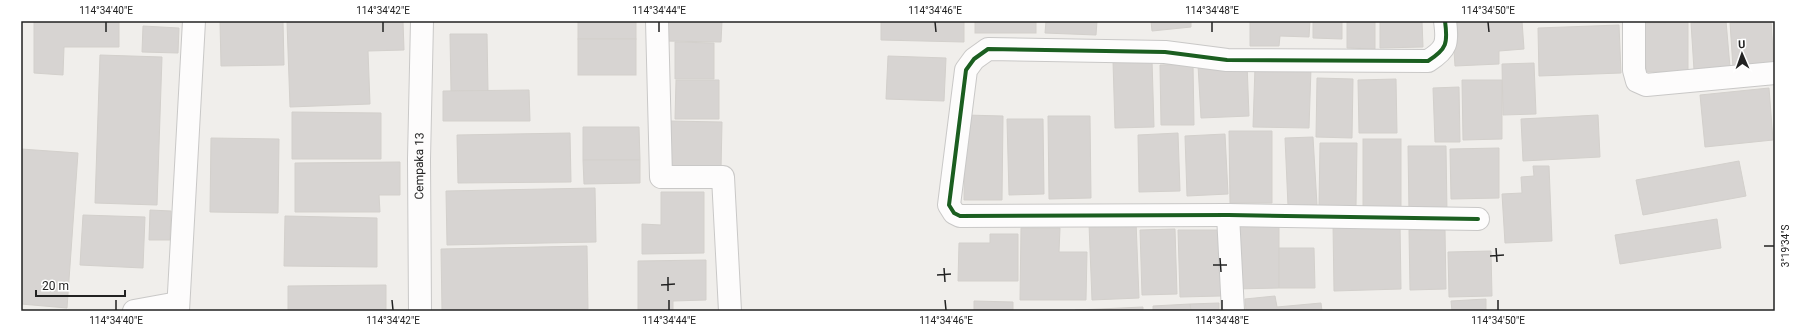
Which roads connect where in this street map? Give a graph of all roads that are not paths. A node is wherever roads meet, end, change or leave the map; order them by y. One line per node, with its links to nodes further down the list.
1 (194, 21): 9 (street)
2 (422, 21): 11 (street, Cempaka 13)
3 (657, 21): 12 (street)
4 (1446, 21): 7 (street)
5 (1634, 21): 6 (street)
6 (1775, 73)
7 (1228, 215): 8 (street); 13 (street)
8 (1478, 219)
9 (178, 307): 10 (street)
10 (134, 311)
11 (420, 311)
12 (730, 311)
13 (1233, 311)

